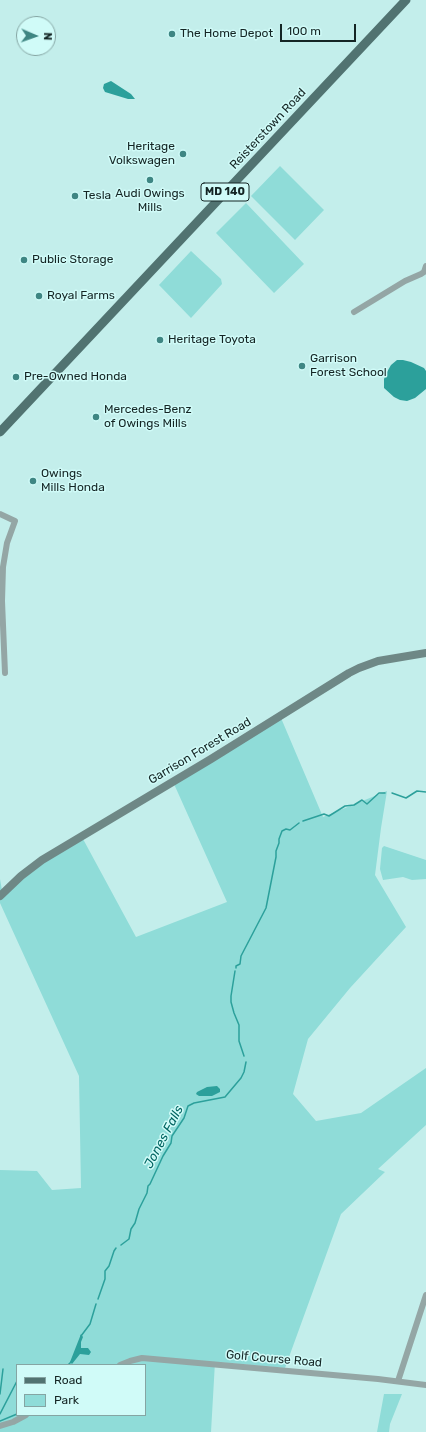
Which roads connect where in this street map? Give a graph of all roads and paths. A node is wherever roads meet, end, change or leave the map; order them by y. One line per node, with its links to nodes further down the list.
1 (406, 0): 4 (main road, Reisterstown Road / MD 140)
2 (426, 266): 3 (street)
3 (354, 312)
4 (0, 432)
5 (0, 514): 7 (street)
6 (426, 653): 8 (main road, Garrison Forest Road)
7 (5, 673)
8 (0, 896)
9 (426, 1295): 11 (street)
10 (122, 1364): 11 (street, Golf Course Road)
11 (398, 1381): 12 (street, Golf Course Road)
12 (426, 1385)
13 (24, 1416): 14 (street)
14 (0, 1426)

